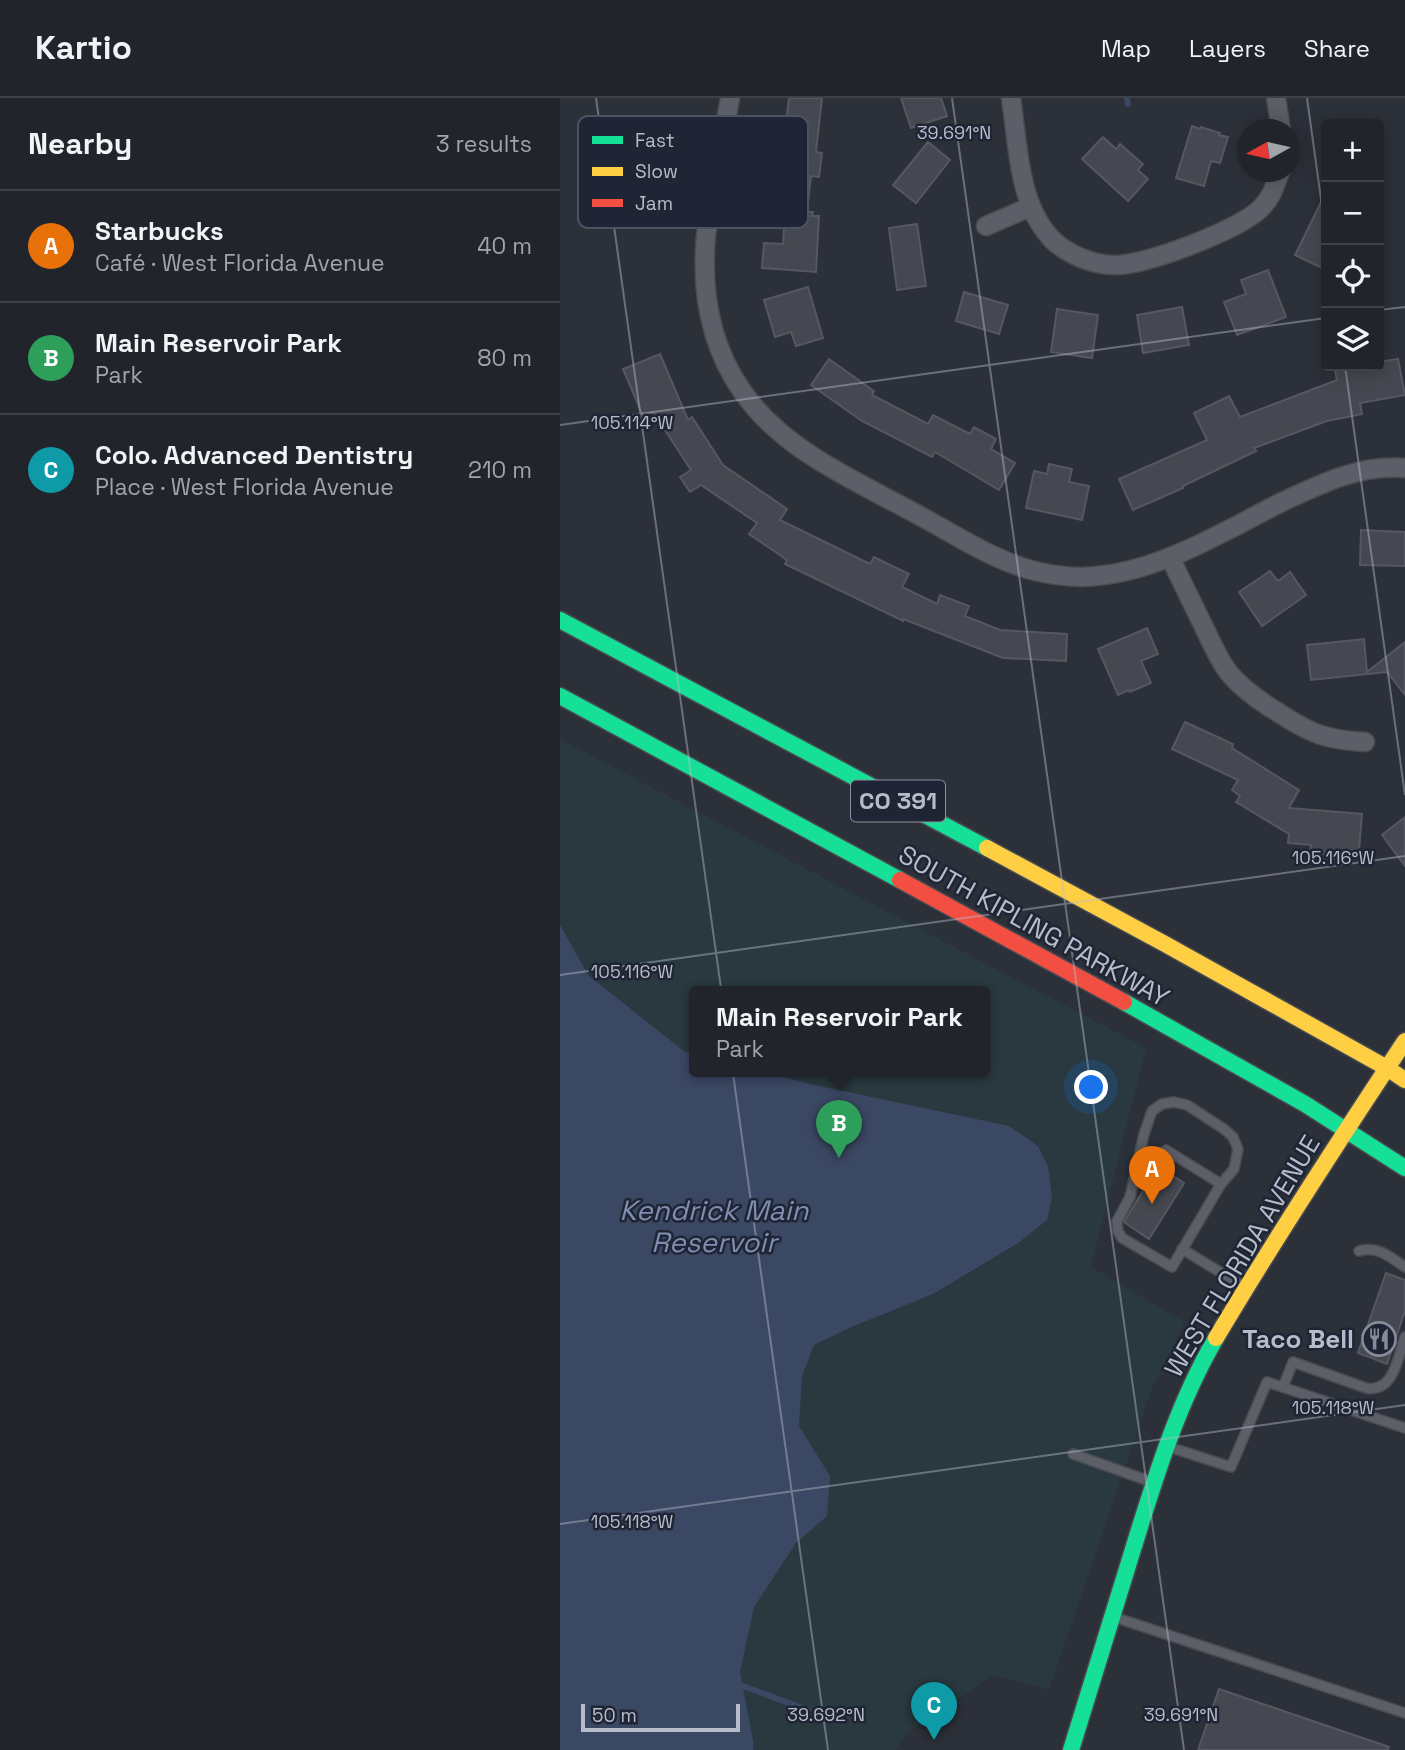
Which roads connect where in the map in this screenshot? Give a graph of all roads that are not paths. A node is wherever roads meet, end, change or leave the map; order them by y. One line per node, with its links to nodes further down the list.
1 (730, 98): 4 (street)
2 (1011, 98): 7 (street)
3 (1276, 98): 5 (street)
4 (727, 116)
5 (1279, 119)
6 (1276, 182): 7 (street)
7 (1030, 207): 8 (street)
8 (986, 226)
9 (707, 228): 11 (street)
10 (1405, 468): 11 (street)
11 (1170, 557): 14 (street)
12 (560, 620): 16 (main road, SOUTH KIPLING PARKWAY / CO 391)
13 (560, 696): 18 (main road, SOUTH KIPLING PARKWAY / CO 391)
14 (1365, 741)
15 (1405, 1041): 16 (main road, WEST FLORIDA AVENUE)
16 (1387, 1068): 17 (main road, SOUTH KIPLING PARKWAY / CO 391); 18 (main road, WEST FLORIDA AVENUE)
17 (1405, 1080)
18 (1346, 1130): 20 (main road, SOUTH KIPLING PARKWAY / CO 391); 25 (main road, WEST FLORIDA AVENUE)
19 (1166, 1150): 21 (lane)
20 (1405, 1168)
21 (1221, 1184): 22 (lane); 22 (lane)
22 (1182, 1250): 25 (lane)
23 (1359, 1251): 24 (lane)
24 (1405, 1267)
25 (1246, 1288): 29 (main road, WEST FLORIDA AVENUE)
26 (1405, 1337): 27 (lane)
27 (1283, 1387): 28 (lane); 29 (lane)
28 (1405, 1428)
29 (1166, 1446): 31 (main road, WEST FLORIDA AVENUE)
30 (1073, 1454): 31 (lane)
31 (1154, 1482): 32 (main road, WEST FLORIDA AVENUE)
32 (1113, 1616): 33 (lane); 34 (main road, WEST FLORIDA AVENUE)
33 (1405, 1713)
34 (1071, 1750)

